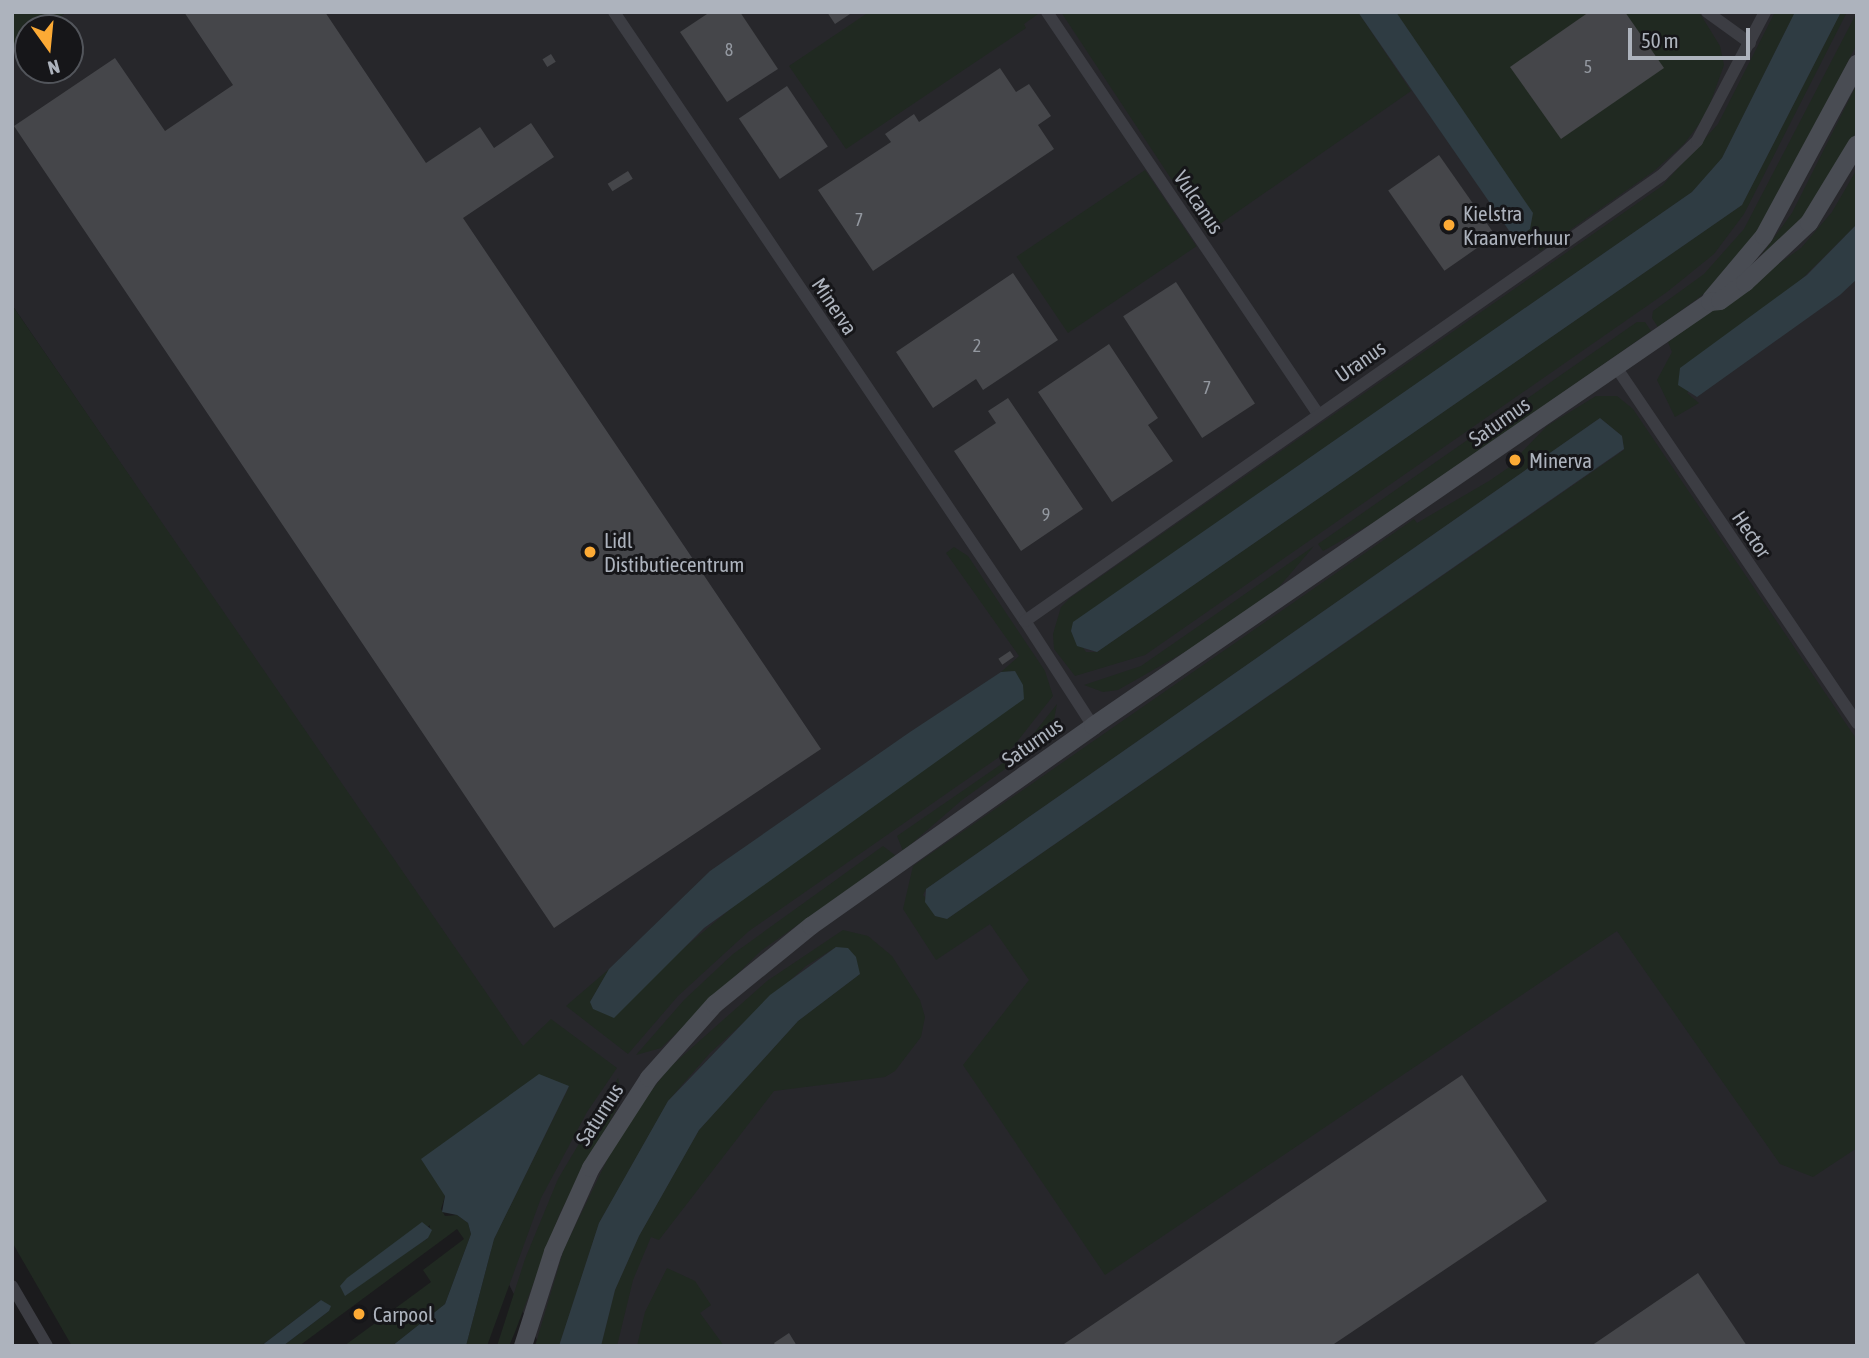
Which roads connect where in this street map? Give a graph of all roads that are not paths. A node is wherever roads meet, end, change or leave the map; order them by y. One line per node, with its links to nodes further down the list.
1 (614, 12): 11 (street, Minerva)
2 (1047, 12): 10 (street, Vulcanus)
3 (1707, 12): 5 (street)
4 (1765, 12): 5 (street, Uranus)
5 (1750, 43): 10 (street, Uranus)
6 (1857, 64): 8 (main road, Saturnus)
7 (1857, 144): 8 (main road, Saturnus)
8 (1710, 302): 9 (main road, Saturnus)
9 (1616, 367): 12 (street, Hector); 13 (main road, Saturnus)
10 (1318, 414): 11 (street, Uranus)
11 (1025, 621): 13 (street)
12 (1857, 723)
13 (1093, 726): 16 (main road, Saturnus)
14 (12, 1286): 15 (street)
15 (47, 1346)
16 (523, 1346)

